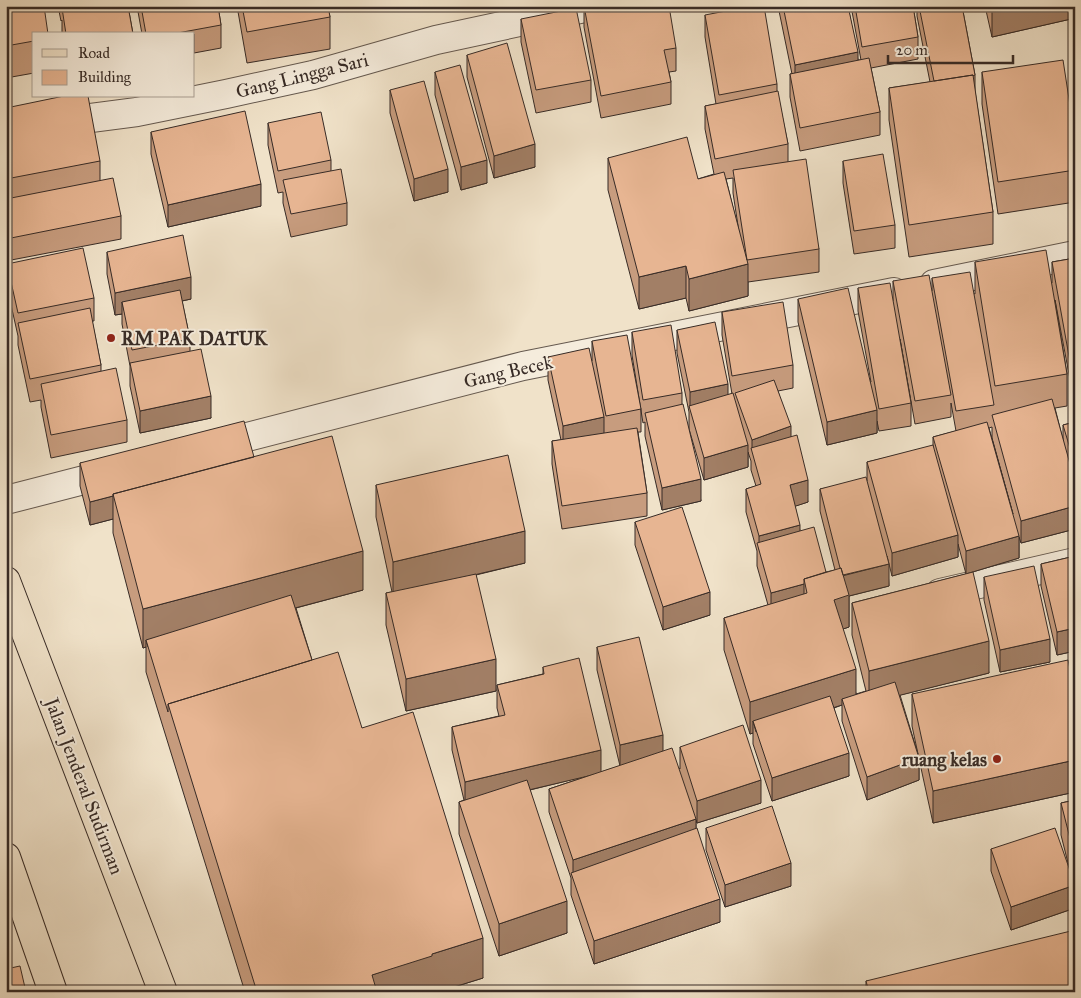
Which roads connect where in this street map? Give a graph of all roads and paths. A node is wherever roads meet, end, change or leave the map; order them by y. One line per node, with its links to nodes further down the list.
1 (594, 6): 2 (street, Gang Lingga Sari)
2 (6, 129)
3 (1075, 256): 4 (street, Gang Becek)
4 (188, 453)
5 (140, 465): 6 (street)
6 (6, 500)
7 (1075, 562): 9 (street)
8 (6, 580): 12 (main road, Jalan Jenderal Sudirman)
9 (913, 599)
10 (6, 856): 11 (main road)
11 (53, 992)
12 (163, 992)

